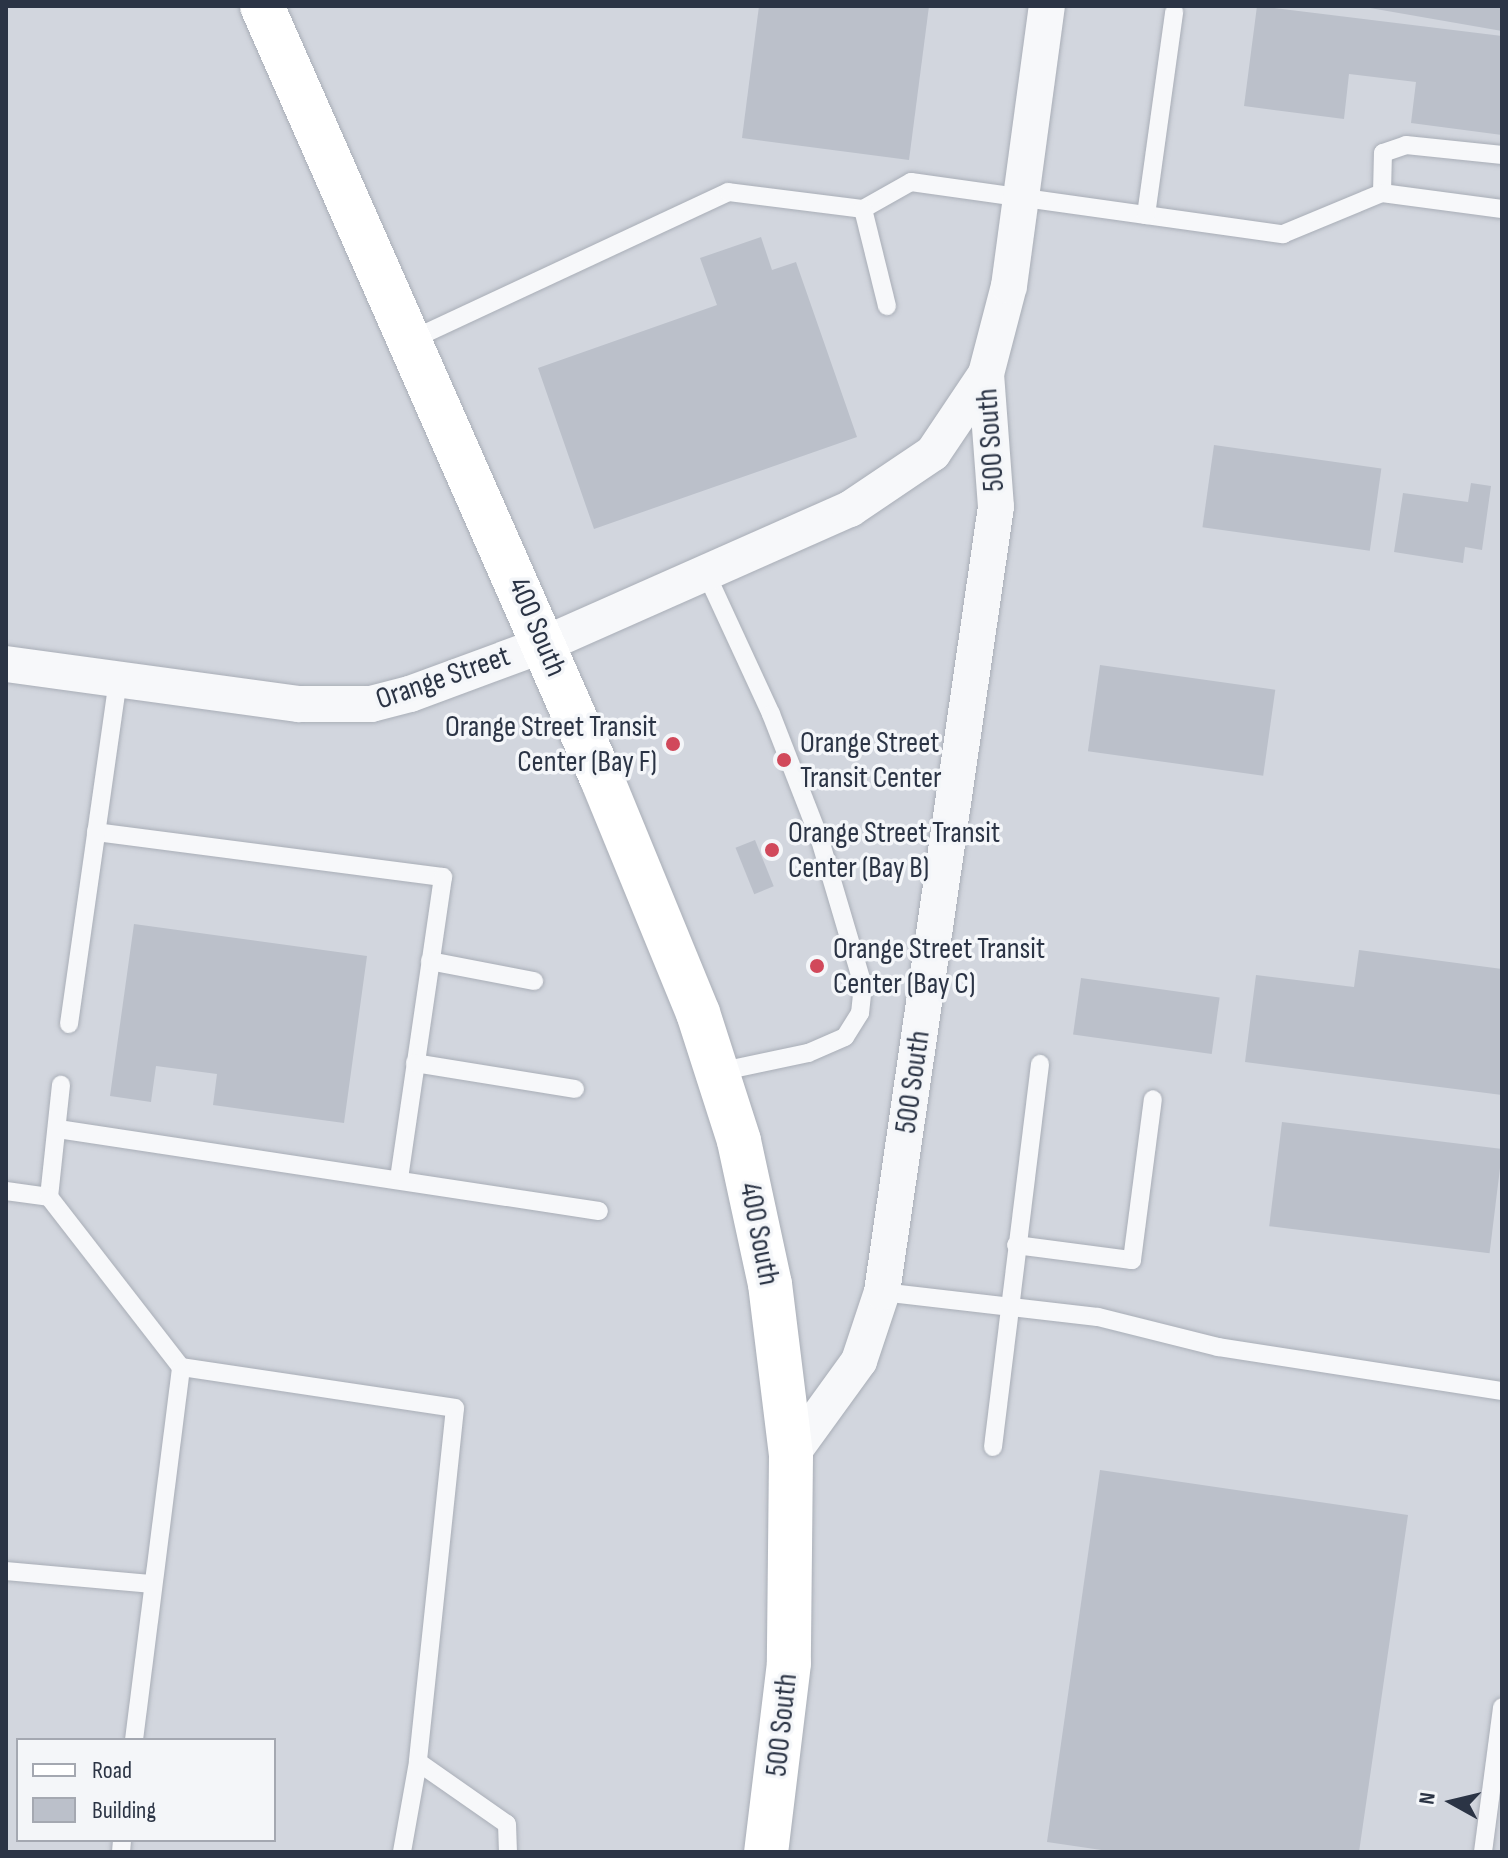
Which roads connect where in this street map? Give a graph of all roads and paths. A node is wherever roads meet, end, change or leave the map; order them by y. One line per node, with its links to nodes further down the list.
1 (262, 6): 11 (street, 400 South)
2 (1047, 6): 6 (street, 500 South)
3 (1174, 12): 9 (lane)
4 (1502, 155): 5 (lane)
5 (1382, 193): 8 (lane); 9 (lane)
6 (1021, 196): 7 (lane); 9 (lane); 12 (street, 500 South)
7 (863, 209): 10 (lane); 11 (lane)
8 (1502, 209)
9 (1146, 215)
10 (887, 306)
11 (411, 340): 14 (street, 400 South)
12 (986, 374): 13 (street, Orange Street); 33 (street, 500 South)
13 (705, 571): 14 (street, Orange Street); 23 (lane)
14 (545, 644): 16 (street, Orange Street); 23 (street, 400 South)
15 (6, 664): 16 (street, Orange Street)
16 (118, 680): 17 (lane)
17 (96, 832): 18 (lane); 20 (lane)
18 (430, 961): 19 (lane); 21 (lane)
19 (534, 981)
20 (69, 1024)
21 (415, 1063): 25 (lane); 28 (lane)
22 (1040, 1064): 32 (lane)
23 (718, 1072): 38 (street, 400 South)
24 (61, 1085): 27 (lane)
25 (575, 1089)
26 (1153, 1099): 32 (lane)
27 (58, 1129): 28 (lane); 30 (lane)
28 (399, 1178): 31 (lane)
29 (6, 1191): 30 (lane)
30 (49, 1197): 35 (lane)
31 (599, 1211)
32 (1016, 1245): 34 (lane)
33 (882, 1292): 34 (lane); 38 (street, 500 South)
34 (1008, 1306): 36 (lane); 37 (lane)
35 (181, 1367): 40 (lane); 43 (lane)
36 (1502, 1391)
37 (993, 1447)
38 (791, 1455): 46 (street, 500 South)
39 (6, 1571): 40 (lane)
40 (152, 1584): 42 (lane)
41 (1502, 1707): 47 (lane)
42 (134, 1738)
43 (418, 1762): 44 (lane); 45 (lane)
44 (402, 1852)
45 (508, 1852)
46 (766, 1852)
47 (1483, 1852)

